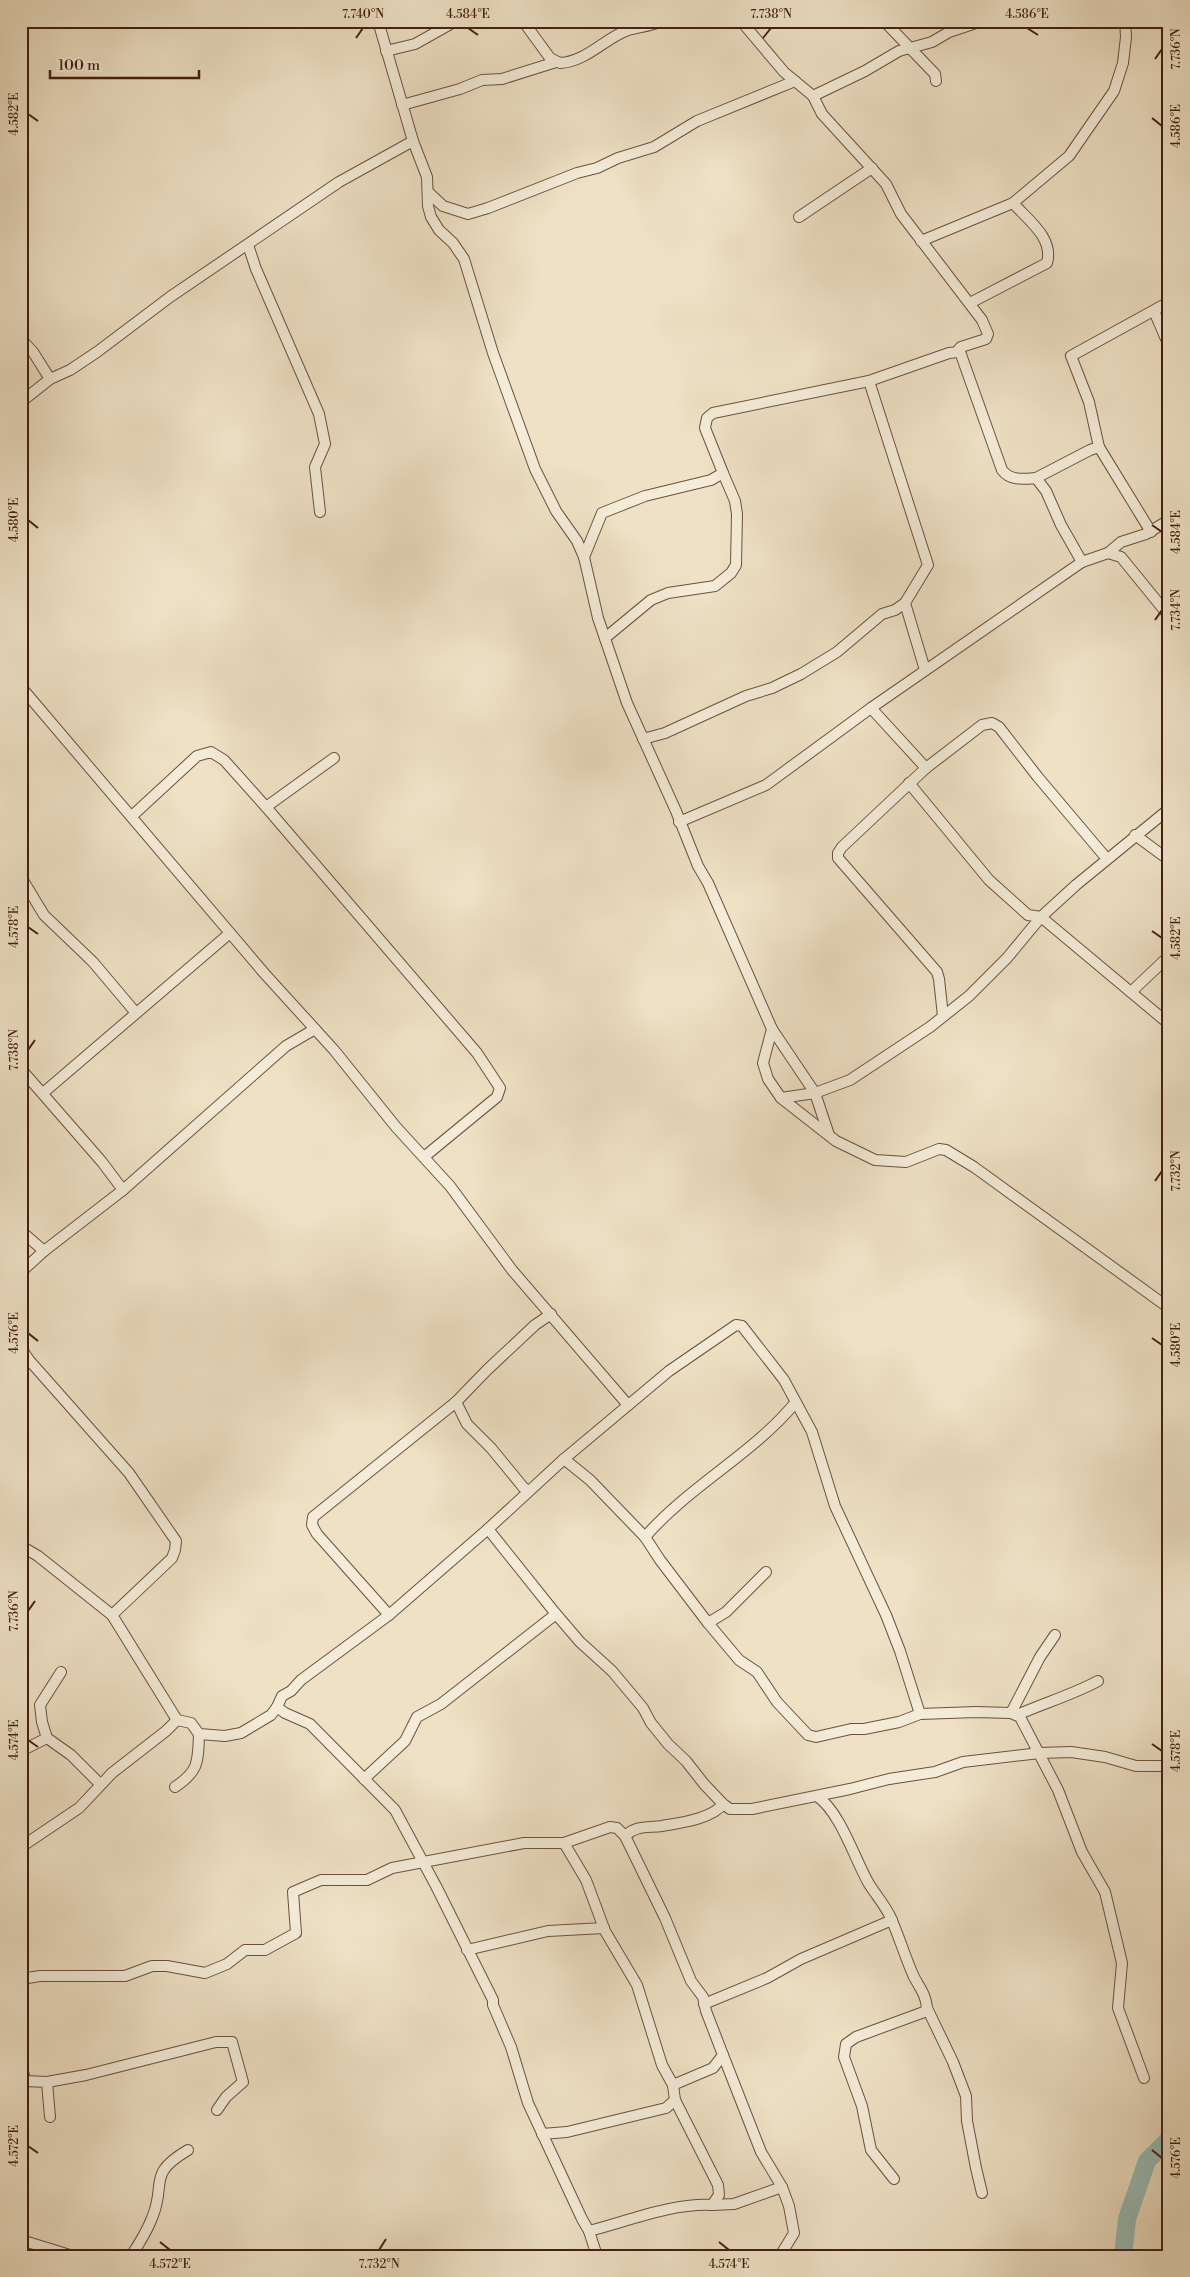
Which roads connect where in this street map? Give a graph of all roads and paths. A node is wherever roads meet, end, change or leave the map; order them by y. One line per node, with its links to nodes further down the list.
1 (378, 21): 10 (street)
2 (456, 21): 10 (street)
3 (523, 21): 11 (street)
4 (662, 21): 11 (street)
5 (742, 21): 12 (street)
6 (884, 21): 9 (street)
7 (982, 21): 9 (street)
8 (1125, 21): 19 (street)
9 (909, 49): 13 (street); 14 (street)
10 (386, 50): 15 (street)
11 (556, 62): 15 (street)
12 (795, 81): 14 (street); 18 (street)
13 (936, 81)
14 (813, 96): 17 (street)
15 (402, 105): 16 (street)
16 (413, 141): 18 (street); 22 (street)
17 (872, 168): 20 (street); 21 (street)
18 (428, 192): 39 (street)
19 (1013, 202): 21 (street); 24 (street)
20 (799, 217)
21 (921, 241): 24 (street)
22 (248, 245): 29 (street); 35 (street)
23 (1169, 302): 25 (street)
24 (970, 303): 28 (street)
25 (1154, 311): 27 (street); 32 (street)
26 (21, 340): 29 (street)
27 (1169, 346)
28 (959, 349): 30 (street); 34 (street)
29 (50, 379): 31 (street)
30 (869, 381): 33 (street); 41 (street)
31 (21, 402)
32 (1099, 447): 34 (street); 37 (street)
33 (723, 473): 39 (street); 43 (street)
34 (1036, 478): 40 (street)
35 (320, 512)
36 (1169, 520): 37 (street)
37 (1151, 532): 38 (street)
38 (1108, 552): 40 (street); 42 (street)
39 (584, 557): 43 (street)
40 (1082, 562): 44 (street)
41 (904, 603): 44 (street); 47 (street)
42 (1169, 616)
43 (605, 638): 47 (street)
44 (925, 670): 46 (street)
45 (21, 687): 53 (street)
46 (871, 708): 49 (street); 54 (street)
47 (644, 739): 54 (street)
48 (334, 758): 51 (street)
49 (926, 768): 50 (street); 56 (street)
50 (909, 783): 59 (street); 64 (street)
51 (266, 807): 53 (street); 73 (street)
52 (1169, 809): 55 (street)
53 (132, 816): 60 (street)
54 (678, 822): 66 (street)
55 (1135, 835): 56 (street); 57 (street)
56 (1108, 859): 59 (street)
57 (1169, 860)
58 (21, 877): 63 (street)
59 (1041, 917): 62 (street); 64 (street)
60 (230, 933): 63 (street); 67 (street)
61 (1169, 956): 62 (street)
62 (1131, 992): 65 (street)
63 (136, 1013): 70 (street)
64 (943, 1016): 69 (street)
65 (1169, 1024)
66 (772, 1028): 69 (street); 71 (street)
67 (315, 1029): 73 (street); 74 (street)
68 (21, 1069): 70 (street)
69 (815, 1092): 71 (street); 72 (street)
70 (43, 1093): 74 (street)
71 (781, 1098): 72 (street)
72 (830, 1136): 78 (street)
73 (424, 1157): 79 (street)
74 (123, 1190): 76 (street)
75 (21, 1231): 76 (street)
76 (44, 1251): 77 (street)
77 (21, 1272)
78 (1169, 1308)
79 (551, 1314): 81 (street); 83 (street)
80 (21, 1348): 91 (street)
81 (456, 1402): 85 (street); 92 (street)
82 (795, 1403): 83 (street); 87 (street); 98 (street)
83 (628, 1405): 84 (street)
84 (564, 1459): 85 (street); 87 (street)
85 (528, 1491): 86 (street)
86 (488, 1529): 90 (street); 92 (street)
87 (646, 1537): 93 (street)
88 (21, 1546): 91 (street)
89 (766, 1572): 93 (street)
90 (556, 1614): 106 (street); 110 (street)
91 (112, 1615): 100 (street)
92 (389, 1615): 97 (street)
93 (708, 1623): 98 (street)
94 (1055, 1635): 99 (street)
95 (61, 1672): 102 (street)
96 (1098, 1681): 99 (street)
97 (277, 1707): 101 (street); 106 (street)
98 (920, 1714): 99 (street)
99 (1014, 1714): 104 (street)
100 (177, 1720): 101 (street); 107 (street)
101 (199, 1734): 108 (street)
102 (47, 1738): 103 (street); 107 (street)
103 (21, 1751)
104 (1040, 1753): 105 (street); 109 (street); 123 (street)
105 (1169, 1766)
106 (364, 1779): 114 (street)
107 (100, 1784): 113 (street)
108 (175, 1787)
109 (817, 1796): 110 (street); 115 (street)
110 (723, 1804): 111 (street)
111 (625, 1836): 112 (street); 119 (street)
112 (564, 1843): 114 (street); 116 (street)
113 (21, 1847)
114 (424, 1862): 117 (street); 118 (street)
115 (892, 1920): 119 (street); 120 (street)
116 (604, 1928): 117 (street); 126 (street)
117 (467, 1950): 130 (street)
118 (21, 1979)
119 (704, 2004): 121 (street)
120 (927, 2008): 132 (street); 134 (street)
121 (723, 2055): 126 (street); 133 (street)
122 (21, 2062): 124 (street)
123 (1144, 2078)
124 (23, 2082): 125 (street)
125 (47, 2082): 128 (street); 129 (street)
126 (673, 2085): 127 (street)
127 (674, 2100): 130 (street); 135 (street)
128 (217, 2110)
129 (50, 2117)
130 (542, 2134): 136 (street)
131 (188, 2150): 139 (street)
132 (894, 2179)
133 (782, 2187): 135 (street); 141 (street)
134 (982, 2193)
135 (712, 2205): 136 (street)
136 (590, 2231): 140 (street)
137 (21, 2240): 138 (street)
138 (73, 2256)
139 (131, 2256)
140 (597, 2256)
141 (780, 2256)

